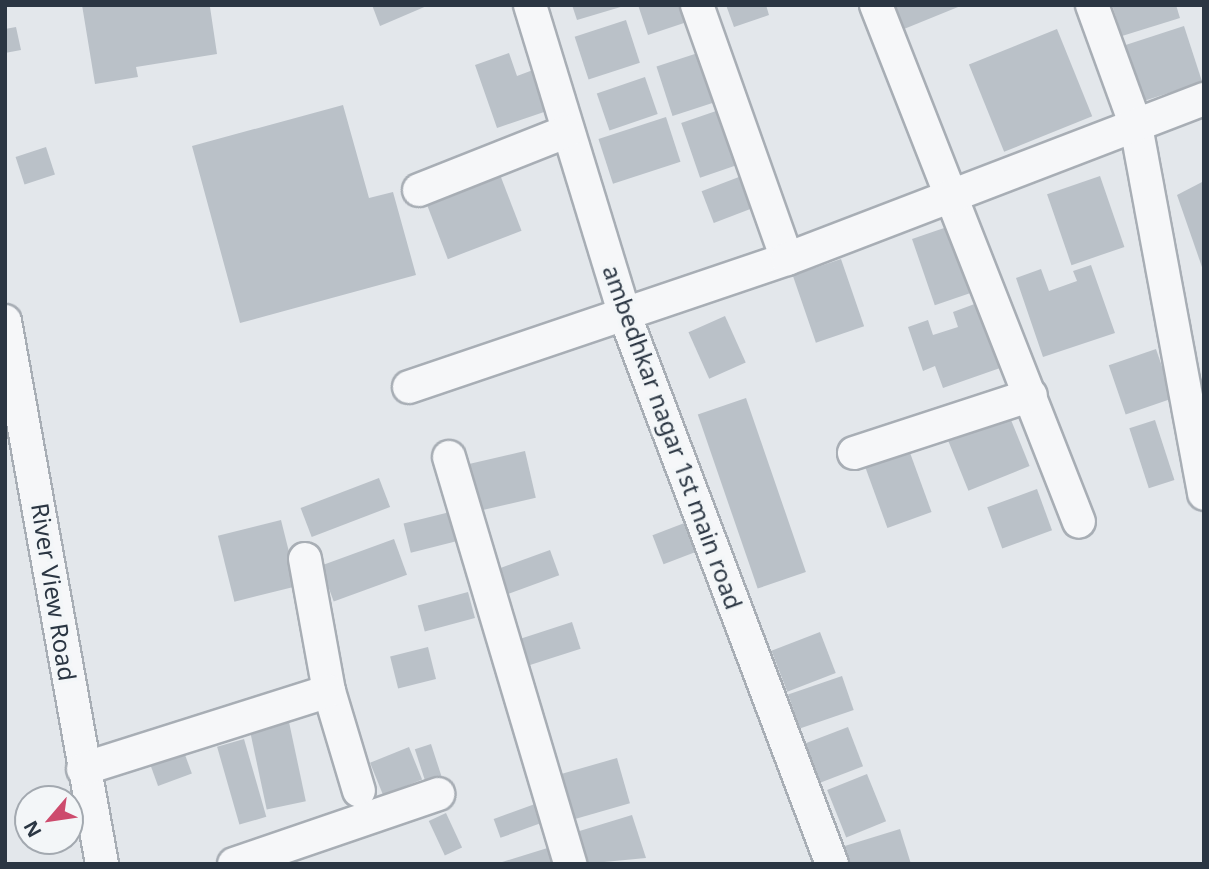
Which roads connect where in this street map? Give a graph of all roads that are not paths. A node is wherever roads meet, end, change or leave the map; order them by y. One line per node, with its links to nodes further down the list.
1 (530, 5): 7 (street, ambedhkar nagar 1st main road)
2 (697, 5): 10 (street)
3 (876, 5): 9 (street)
4 (1092, 5): 6 (street)
5 (1204, 99): 6 (street)
6 (1136, 126): 9 (street); 18 (street)
7 (568, 131): 8 (street); 11 (street, ambedhkar nagar 1st main road)
8 (419, 190)
9 (955, 196): 10 (street); 15 (street)
10 (787, 259): 11 (street)
11 (625, 316): 14 (street); 28 (street, ambedhkar nagar 1st main road)
12 (5, 321): 13 (street, River View Road)
13 (10, 367): 22 (street, River View Road)
14 (409, 387)
15 (1031, 395): 16 (street); 19 (street)
16 (854, 453)
17 (449, 457): 27 (street)
18 (1204, 494)
19 (1079, 522)
20 (305, 559): 21 (street)
21 (329, 691): 22 (street); 23 (street)
22 (83, 769): 25 (street, River View Road)
23 (359, 791)
24 (438, 794): 26 (street)
25 (102, 864)
26 (234, 864)
27 (570, 864)
28 (832, 864)

